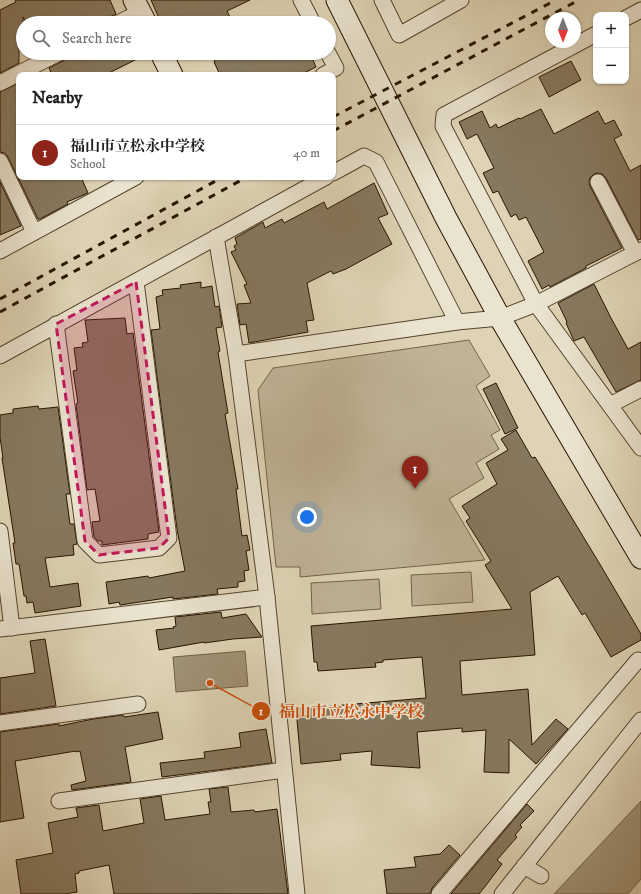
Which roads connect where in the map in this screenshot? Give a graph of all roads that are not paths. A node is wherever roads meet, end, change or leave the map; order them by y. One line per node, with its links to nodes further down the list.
1 (301, 0): 6 (street)
2 (337, 0): 28 (street)
3 (382, 0): 4 (street)
4 (461, 0)
5 (641, 10): 7 (street)
6 (309, 16)
7 (629, 16)
8 (593, 36): 27 (street)
9 (45, 60): 12 (street)
10 (164, 60): 13 (street)
11 (332, 60): 14 (street)
12 (22, 72)
13 (170, 72)
14 (329, 72)
15 (16, 75): 16 (street)
16 (0, 83)
17 (0, 160): 22 (street)
18 (336, 171): 29 (street)
19 (130, 180): 22 (street)
20 (320, 180): 23 (street)
21 (598, 182): 25 (street)
22 (34, 232): 24 (street)
23 (216, 237): 26 (street); 31 (street)
24 (0, 251)
25 (638, 251): 27 (street)
26 (136, 282): 30 (street); 30 (street)
27 (536, 304): 28 (street); 34 (street)
28 (500, 318): 29 (street); 37 (street)
29 (457, 322): 31 (street)
30 (56, 324): 32 (street)
31 (236, 354): 38 (street)
32 (0, 356)
33 (641, 389): 34 (street)
34 (610, 405): 35 (street)
35 (641, 448)
36 (0, 531): 39 (street)
37 (641, 558)
38 (267, 597): 39 (street); 44 (street)
39 (6, 628)
40 (638, 660): 49 (street)
41 (138, 704): 43 (street)
42 (641, 720): 46 (street)
43 (0, 723)
44 (284, 770): 45 (street); 48 (street)
45 (59, 801)
46 (524, 866): 47 (street); 50 (street)
47 (541, 876)
48 (297, 894)
49 (439, 894)
50 (502, 894)

